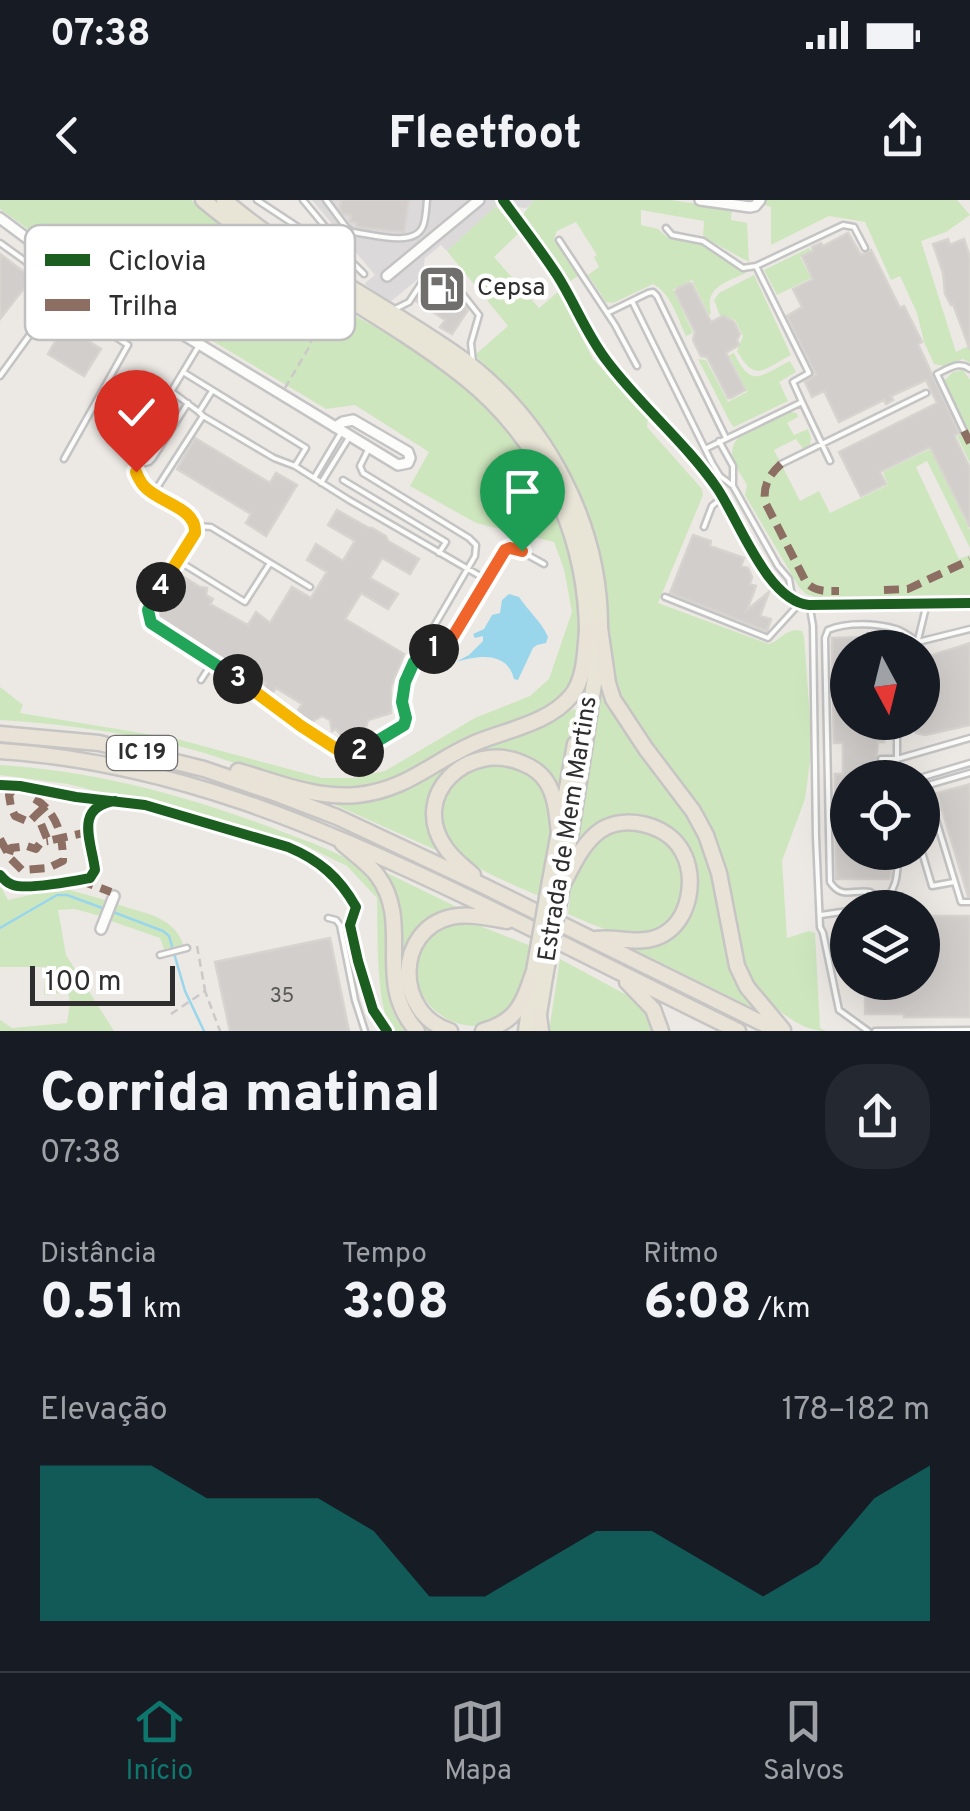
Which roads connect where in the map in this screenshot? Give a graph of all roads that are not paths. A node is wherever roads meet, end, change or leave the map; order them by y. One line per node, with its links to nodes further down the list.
1 (224, 200): 15 (main road)
2 (257, 200): 16 (lane)
3 (304, 200): 17 (lane)
4 (326, 200): 18 (lane)
5 (427, 200): 20 (lane)
6 (479, 200): 29 (street)
7 (522, 200): 11 (street)
8 (700, 200): 9 (street)
9 (760, 200)
10 (206, 202): 13 (lane); 14 (main road)
11 (506, 204): 69 (street)
12 (0, 218): 21 (street)
13 (226, 225)
14 (236, 225)
15 (256, 225)
16 (294, 225)
17 (324, 225)
18 (345, 225)
19 (666, 228): 27 (lane)
20 (355, 231)
21 (25, 237)
22 (559, 240): 35 (lane)
23 (0, 243): 25 (lane)
24 (865, 248): 27 (lane)
25 (25, 261)
26 (355, 265): 28 (lane)
27 (756, 266): 49 (lane)
28 (364, 274)
29 (387, 276)
30 (355, 290): 34 (main road)
31 (632, 300): 35 (lane); 54 (lane); 58 (lane)
32 (355, 305): 36 (main road)
33 (355, 308): 36 (lane)
34 (390, 312): 42 (main road); 42 (lane)
35 (607, 313): 41 (lane)
36 (371, 315): 85 (main road)
37 (26, 340): 45 (lane)
38 (120, 340): 59 (lane)
39 (193, 340): 40 (street)
40 (200, 344): 44 (lane); 53 (street)
41 (637, 366)
42 (473, 367): 85 (main road)
43 (970, 369): 52 (lane)
44 (183, 372): 46 (lane); 47 (lane)
45 (0, 376)
46 (213, 390): 51 (lane); 63 (lane)
47 (172, 391): 50 (lane); 62 (lane)
48 (926, 393): 56 (lane)
49 (802, 402): 54 (lane); 56 (lane)
50 (188, 403): 51 (lane); 62 (lane)
51 (201, 414): 63 (lane); 68 (lane)
52 (964, 431)
53 (342, 432): 57 (street); 57 (street); 64 (lane); 66 (lane)
54 (726, 438): 55 (lane)
55 (719, 442): 58 (lane); 67 (lane)
56 (821, 443): 60 (lane); 61 (lane)
57 (369, 448): 78 (lane)
58 (704, 449): 67 (lane)
59 (64, 459)
60 (830, 461)
61 (781, 464)
62 (134, 466): 68 (lane)
63 (295, 466): 64 (lane)
64 (314, 478): 66 (lane)
65 (343, 480): 70 (lane)
66 (321, 483): 71 (lane)
67 (733, 486): 82 (lane)
68 (153, 494): 72 (lane)
69 (722, 498): 73 (lane); 82 (street)
70 (392, 510): 71 (lane); 74 (lane)
71 (385, 522): 74 (lane)
72 (196, 526): 75 (lane); 76 (lane)
73 (704, 527)
74 (439, 554): 78 (lane)
75 (177, 560): 76 (lane); 93 (lane)
76 (270, 562): 80 (lane)
77 (544, 564): 79 (lane)
78 (467, 570): 79 (lane); 89 (lane)
79 (487, 580): 91 (lane)
80 (310, 587)
81 (665, 597): 82 (lane)
82 (800, 603): 84 (street); 118 (lane)
83 (970, 603): 84 (street)
84 (927, 604): 88 (lane)
85 (593, 629): 98 (highway); 108 (main road, Estrada de Mem Martins); 112 (main road, Estrada de Mem Martins); 136 (highway)
86 (970, 629): 90 (lane)
87 (899, 630): 101 (lane)
88 (920, 630)
89 (429, 635): 91 (lane); 92 (lane)
90 (940, 637)
91 (437, 642): 92 (lane)
92 (425, 650): 93 (lane)
93 (213, 661): 94 (lane)
94 (201, 680)
95 (0, 734): 98 (highway, IC 19)
96 (970, 738): 100 (lane)
97 (899, 740): 100 (lane)
98 (99, 743): 113 (highway, IC 19)
99 (0, 751): 107 (highway, IC 19)
100 (898, 759): 102 (lane)
101 (828, 760): 114 (lane)
102 (881, 760)
103 (970, 762): 104 (lane)
104 (940, 772)
105 (970, 772): 106 (lane)
106 (940, 781)
107 (330, 833): 120 (highway, IC 19); 130 (highway)
108 (560, 834): 112 (main road, Estrada de Mem Martins); 113 (highway)
109 (940, 836): 111 (lane)
110 (927, 870): 111 (lane)
111 (954, 882): 116 (lane)
112 (556, 884): 122 (highway); 126 (main road, Estrada de Mem Martins, bridge)
113 (484, 886): 122 (highway, IC 19)
114 (836, 890)
115 (114, 896): 121 (street)
116 (970, 902)
117 (830, 914): 118 (lane)
118 (821, 915): 137 (lane)
119 (328, 918): 129 (lane)
120 (520, 923): 125 (highway, IC 19); 131 (highway)
121 (102, 926)
122 (592, 940): 136 (highway, IC 19)
123 (187, 948): 124 (lane)
124 (160, 955)
125 (615, 971): 134 (highway); 135 (highway, IC 19)
126 (539, 974): 127 (main road, Estrada de Mem Martins); 132 (highway); 133 (main road, Estrada de Mem Martins)
127 (539, 1026)
128 (970, 1030): 137 (lane)
129 (365, 1031)
130 (417, 1031)
131 (450, 1031)
132 (483, 1031)
133 (526, 1031)
134 (662, 1031)
135 (738, 1031)
136 (781, 1031)
137 (871, 1031)

